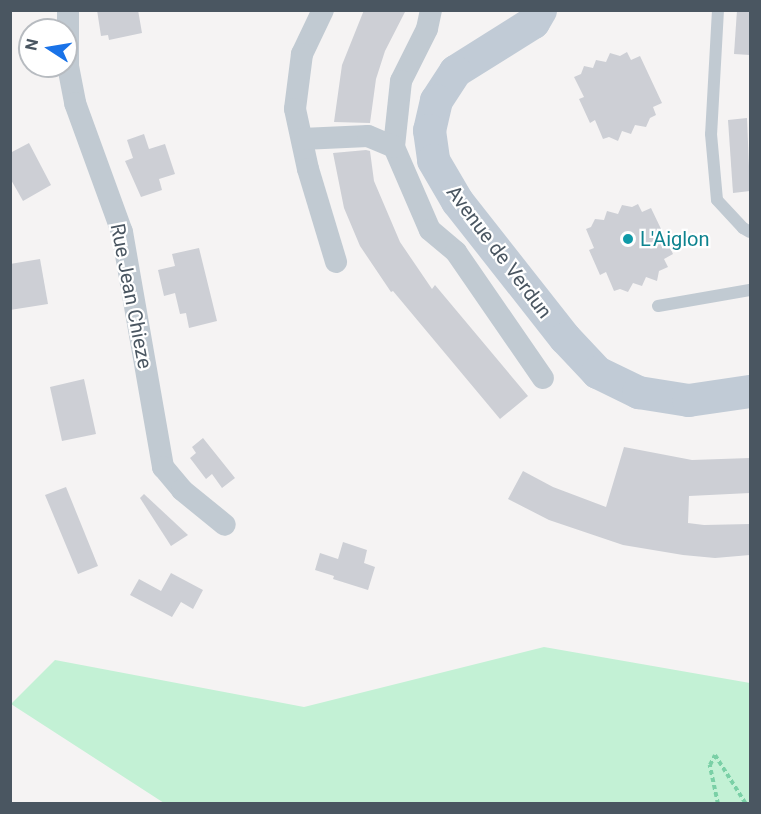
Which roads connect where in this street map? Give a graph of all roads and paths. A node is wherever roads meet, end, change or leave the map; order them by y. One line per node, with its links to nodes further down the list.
1 (68, 10): 14 (street, Rue Jean Chieze)
2 (323, 10): 6 (street)
3 (431, 10): 7 (street)
4 (540, 10): 13 (main road, Avenue de Verdun)
5 (718, 10): 8 (lane)
6 (302, 139): 7 (street); 9 (street)
7 (394, 147): 12 (street)
8 (750, 232)
9 (336, 262)
10 (750, 290): 11 (lane)
11 (658, 306)
12 (543, 378)
13 (750, 391)
14 (225, 525)
15 (718, 804): 16 (path)
16 (746, 804)

